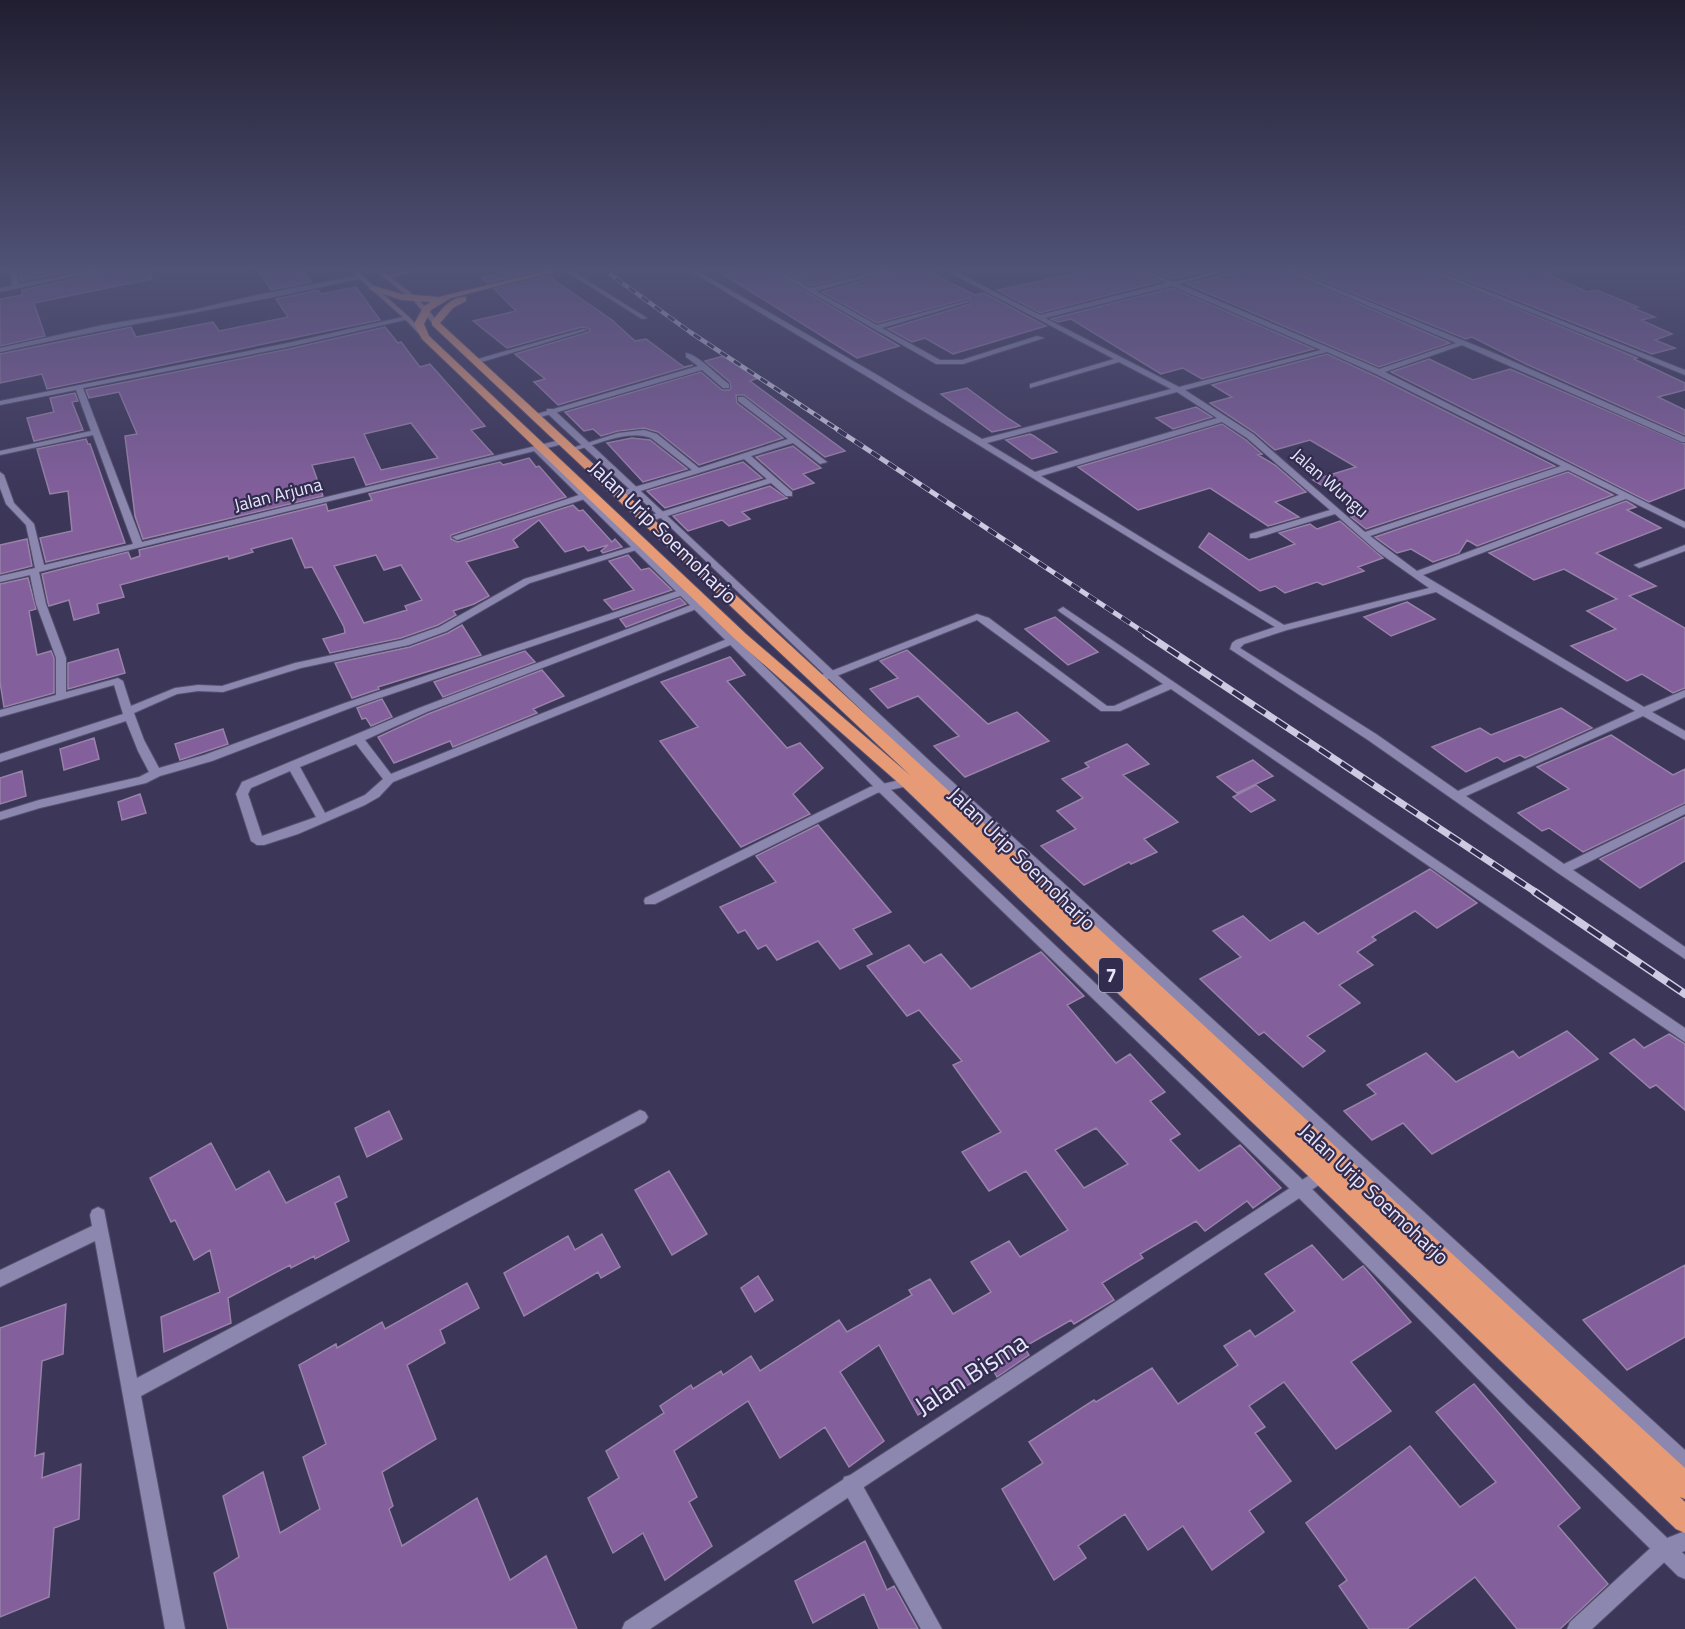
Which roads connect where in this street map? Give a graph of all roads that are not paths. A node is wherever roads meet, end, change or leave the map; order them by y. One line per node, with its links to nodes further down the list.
1 (22, 345): 14 (street)
2 (288, 345): 24 (street)
3 (440, 345): 36 (highway, Jalan Urip Soemoharjo / 7)
4 (450, 345): 18 (highway, Jalan Urip Soemoharjo / 7)
5 (532, 345): 18 (street)
6 (818, 345): 34 (street)
7 (909, 345): 8 (street)
8 (1017, 345)
9 (1094, 345): 17 (street, Jalan Wungu)
10 (1315, 345): 15 (street)
11 (1456, 345): 20 (street)
12 (1467, 345): 33 (street)
13 (1616, 345): 21 (street)
14 (0, 350)
15 (1327, 350): 20 (street); 25 (street)
16 (689, 355): 19 (street)
17 (1121, 359): 23 (street); 25 (street, Jalan Wungu)
18 (475, 361): 29 (highway, Jalan Urip Soemoharjo / 7)
19 (704, 367): 22 (street); 28 (street)
20 (1379, 372): 40 (street)
21 (1685, 373)
22 (726, 386)
23 (1034, 386)
24 (79, 387): 27 (street); 31 (street)
25 (1179, 390): 30 (street, Jalan Wungu); 34 (street)
26 (741, 399): 32 (street)
27 (0, 403)
28 (550, 411): 29 (street); 35 (street)
29 (534, 416): 35 (highway, Jalan Urip Soemoharjo / 7)
30 (1223, 418): 43 (street); 50 (street, Jalan Wungu)
31 (96, 432): 37 (street); 56 (street)
32 (793, 440): 38 (street); 39 (street)
33 (1685, 440)
34 (981, 442): 43 (street)
35 (574, 445): 36 (street, Jalan Arjuna); 41 (street, Jalan Arjuna); 45 (highway, Jalan Urip Soemoharjo / 7)
36 (540, 448): 47 (highway, Jalan Urip Soemoharjo / 7); 56 (street, Jalan Arjuna)
37 (0, 453)
38 (746, 456): 41 (street); 44 (street)
39 (823, 462)
40 (1568, 467): 48 (street); 53 (street)
41 (698, 471): 45 (street)
42 (0, 475): 49 (street)
43 (1035, 475): 66 (street)
44 (772, 480): 46 (street); 51 (street)
45 (628, 491): 51 (highway, Jalan Urip Soemoharjo / 7)
46 (789, 494)
47 (588, 495): 55 (street); 57 (highway, Jalan Urip Soemoharjo / 7)
48 (1626, 496): 52 (street); 61 (street)
49 (5, 504): 60 (street)
50 (1336, 511): 53 (street, Jalan Wungu); 54 (street)
51 (655, 517): 68 (highway, Jalan Urip Soemoharjo / 7)
52 (1685, 525)
53 (1364, 535): 61 (street, Jalan Wungu)
54 (1253, 536)
55 (458, 537)
56 (139, 546): 60 (street, Jalan Arjuna)
57 (641, 547): 64 (highway, Jalan Urip Soemoharjo / 7); 74 (street)
58 (1685, 548): 59 (street)
59 (1639, 565)
60 (37, 570): 62 (street, Jalan Arjuna); 71 (street)
61 (1417, 574): 63 (street, Jalan Wungu)
62 (0, 579)
63 (1437, 589): 66 (street); 72 (street, Jalan Wungu)
64 (693, 598): 67 (highway, Jalan Urip Soemoharjo / 7); 76 (street); 79 (street)
65 (1063, 610): 69 (street)
66 (1284, 628): 83 (street)
67 (736, 639): 80 (street); 81 (highway, Jalan Urip Soemoharjo / 7); 82 (street)
68 (825, 677): 69 (street); 92 (highway, Jalan Urip Soemoharjo / 7); 97 (street)
69 (1172, 684): 90 (street)
70 (1685, 693): 72 (street)
71 (61, 697): 73 (street); 74 (street)
72 (1643, 711): 75 (street, Jalan Wungu); 83 (street)
73 (0, 714)
74 (128, 714): 77 (street); 79 (street)
75 (1685, 736)
76 (358, 739): 78 (street); 80 (street)
77 (0, 758)
78 (293, 766): 86 (street); 86 (street)
79 (156, 773): 85 (street)
80 (390, 779): 86 (street)
81 (908, 782): 82 (street); 93 (highway, Jalan Urip Soemoharjo / 7)
82 (882, 788): 88 (street); 94 (street)
83 (1455, 796): 87 (street)
84 (1685, 808): 87 (street)
85 (0, 816)
86 (322, 818)
87 (1562, 870): 89 (street)
88 (650, 901)
89 (1685, 954)
90 (1685, 1036)
91 (640, 1117): 96 (street)
92 (1339, 1163): 93 (street, Jalan Bisma); 99 (highway, Jalan Urip Soemoharjo / 7)
93 (1321, 1175): 94 (street, Jalan Bisma); 100 (highway, Jalan Urip Soemoharjo / 7)
94 (1300, 1188): 98 (street, Jalan Bisma); 102 (street)
95 (0, 1279): 96 (street)
96 (130, 1391): 104 (street)
97 (1685, 1463)
98 (851, 1484): 105 (street, Jalan Bisma); 106 (street)
99 (1685, 1486)
100 (1685, 1520)
101 (1685, 1541): 102 (street)
102 (1664, 1549): 103 (street); 107 (street)
103 (1685, 1569)
104 (175, 1629)
105 (632, 1629)
106 (932, 1629)
107 (1577, 1629)

